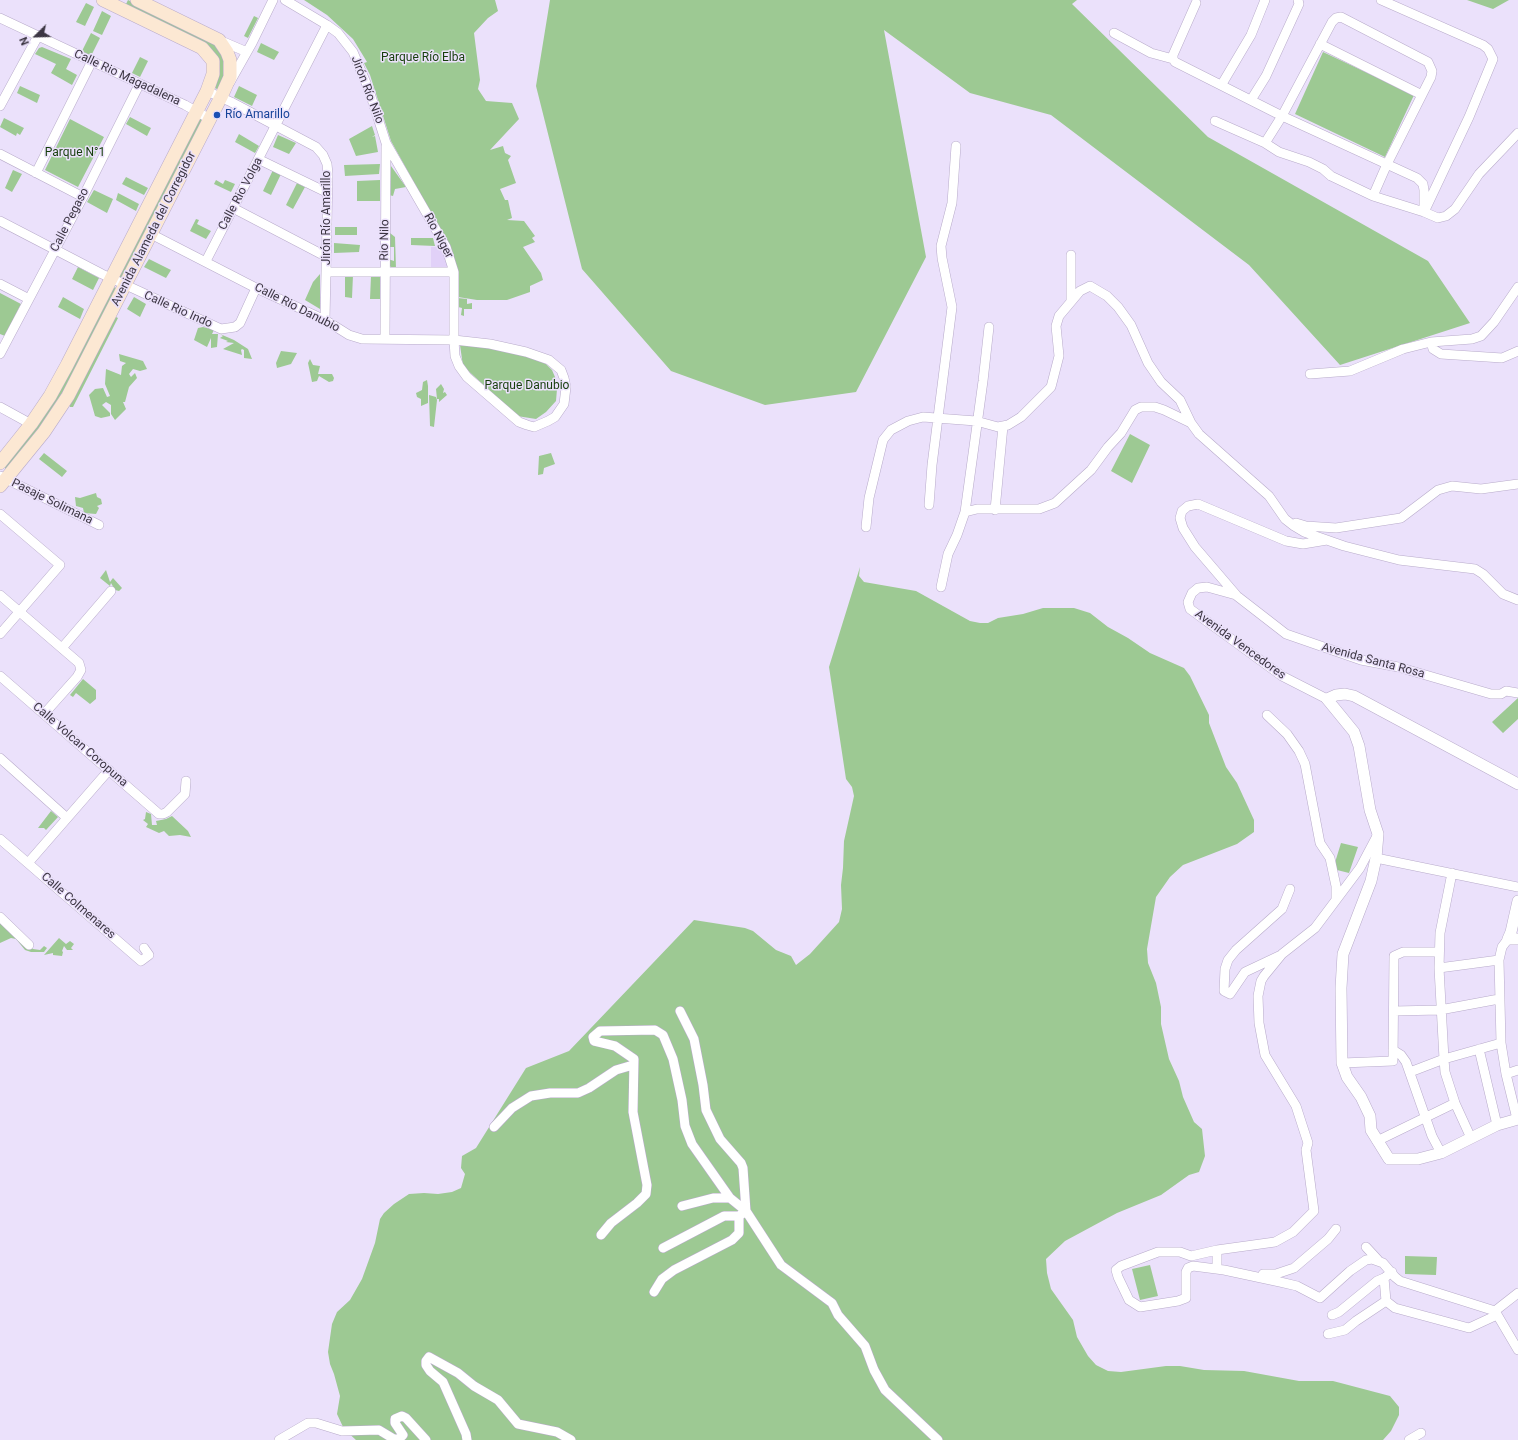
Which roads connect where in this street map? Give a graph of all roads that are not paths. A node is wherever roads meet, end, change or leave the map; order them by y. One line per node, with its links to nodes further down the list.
1 (103, 0): 22 (main road, Avenida Alameda del Corregidor)
2 (138, 0): 8 (main road)
3 (273, 0): 16 (street)
4 (285, 0): 11 (street, Jirón Río Nilo)
5 (1265, 0): 19 (street)
6 (1298, 0): 25 (street)
7 (1382, 0): 44 (street)
8 (154, 3): 14 (main road)
9 (1196, 3): 17 (street)
10 (0, 18): 13 (street, Calle Rio Magadalena)
11 (327, 25): 31 (street, Calle Rio Volga); 33 (street, Jirón Río Nilo)
12 (1114, 33): 17 (street)
13 (38, 36): 18 (street, Calle Rio Magadalena); 26 (street)
14 (218, 40): 16 (street); 21 (main road, Avenida Alameda del Corregidor)
15 (1320, 44): 23 (street); 23 (street); 28 (street)
16 (247, 52): 21 (street)
17 (1173, 59): 19 (street)
18 (92, 61): 20 (street, Calle Rio Magadalena); 39 (street)
19 (1222, 84): 25 (street)
20 (139, 85): 27 (street, Calle Rio Magadalena); 42 (street, Calle Pegaso)
21 (227, 85): 24 (main road, Avenida Alameda del Corregidor)
22 (207, 91): 24 (street, Jirón Río Amarillo); 27 (main road, Avenida Alameda del Corregidor)
23 (1422, 95): 38 (street)
24 (221, 97): 29 (main road, Avenida Alameda del Corregidor); 31 (street, Jirón Río Amarillo)
25 (1251, 100): 28 (street)
26 (0, 106)
27 (196, 112): 29 (street, Calle Rio Magadalena); 54 (main road, Avenida Alameda del Corregidor)
28 (1282, 116): 34 (street); 38 (street)
29 (210, 119): 46 (main road, Avenida Alameda del Corregidor)
30 (1215, 121): 34 (street)
31 (276, 127): 37 (street, Calle Rio Volga); 40 (street, Jirón Río Amarillo)
32 (1518, 133): 44 (street)
33 (386, 142): 52 (street, Rio Niger); 53 (street, Rio Nilo)
34 (1265, 143): 41 (street)
35 (956, 146): 71 (street)
36 (0, 154): 39 (street)
37 (260, 160): 40 (street); 43 (street, Calle Rio Volga)
38 (1387, 164): 41 (street); 44 (street)
39 (36, 173): 42 (street)
40 (326, 192): 49 (street, Jirón Río Amarillo)
41 (1373, 196): 44 (street)
42 (83, 197): 47 (street, Calle Pegaso)
43 (233, 208): 49 (street); 50 (street, Calle Rio Volga)
44 (1424, 212)
45 (0, 221): 47 (street, Calle Rio Indo)
46 (152, 234): 50 (street, Calle Rio Danubio); 56 (main road, Avenida Alameda del Corregidor)
47 (55, 250): 54 (street, Calle Rio Indo); 59 (street, Calle Pegaso)
48 (1071, 255): 60 (street)
49 (325, 256): 51 (street, Jirón Río Amarillo)
50 (206, 261): 58 (street, Calle Rio Danubio)
51 (326, 272): 53 (street); 61 (street, Jirón Río Amarillo)
52 (454, 272): 53 (street); 64 (street, Rio Niger)
53 (385, 273): 63 (street, Rio Nilo)
54 (111, 279): 56 (street, Calle Rio Indo); 74 (main road, Avenida Alameda del Corregidor)
55 (0, 284): 59 (street)
56 (125, 286): 58 (street, Calle Rio Indo); 77 (main road, Avenida Alameda del Corregidor)
57 (1518, 287): 66 (street)
58 (256, 288): 61 (street, Calle Rio Danubio)
59 (29, 298): 65 (street, Calle Pegaso)
60 (1071, 300): 73 (street); 75 (street)
61 (325, 320): 63 (street, Calle Rio Danubio)
62 (989, 327): 72 (street)
63 (385, 338): 64 (street, Calle Rio Danubio)
64 (454, 340): 64 (street, Rio Niger)
65 (3, 341): 68 (street, Calle Pegaso)
66 (1431, 342): 67 (street); 69 (street)
67 (1518, 351)
68 (0, 354)
69 (1310, 374)
70 (0, 407): 74 (street)
71 (938, 418): 72 (street); 79 (street); 85 (street)
72 (976, 420): 75 (street); 81 (street)
73 (1191, 423): 80 (street); 83 (street)
74 (31, 424): 76 (main road, Avenida Alameda del Corregidor)
75 (1003, 426): 80 (street)
76 (0, 463)
77 (2, 481): 84 (street, Pasaje Solimana)
78 (1518, 484): 83 (street)
79 (929, 505)
80 (995, 510): 81 (street)
81 (965, 512): 87 (street)
82 (0, 514): 92 (street)
83 (1285, 519): 86 (street)
84 (99, 525)
85 (866, 527)
86 (1328, 540): 90 (street, Avenida Santa Rosa); 91 (street)
87 (941, 587)
88 (112, 591): 94 (street)
89 (0, 596): 92 (street)
90 (1237, 596): 96 (street, Avenida Santa Rosa); 97 (street, Avenida Vencedores)
91 (1518, 600)
92 (19, 612): 93 (street); 94 (street)
93 (0, 634)
94 (62, 648): 98 (street)
95 (0, 676): 98 (street, Calle Volcan Coropuna)
96 (1518, 693)
97 (1327, 699): 103 (street); 105 (street)
98 (44, 714): 101 (street, Calle Volcan Coropuna)
99 (1267, 715): 112 (street)
100 (0, 758): 104 (street)
101 (109, 770): 102 (street, Calle Volcan Coropuna); 104 (street)
102 (186, 781)
103 (1518, 784)
104 (68, 818): 108 (street)
105 (1377, 830): 107 (street); 112 (street)
106 (0, 839): 108 (street, Calle Colmenares)
107 (1376, 858): 109 (street); 130 (street)
108 (28, 863): 117 (street, Calle Colmenares)
109 (1452, 873): 110 (street); 118 (street)
110 (1518, 886)
111 (1290, 889): 119 (street)
112 (1336, 898): 119 (street)
113 (1518, 902): 115 (street)
114 (0, 917): 116 (street)
115 (1513, 939): 120 (street)
116 (29, 945)
117 (144, 948)
118 (1439, 952): 121 (street); 125 (street)
119 (1282, 954): 150 (street)
120 (1498, 960): 121 (street); 122 (street)
121 (1439, 968): 124 (street)
122 (1500, 999): 124 (street); 126 (street)
123 (680, 1010): 145 (street)
124 (1440, 1010): 125 (street); 129 (street)
125 (1394, 1011): 128 (street)
126 (1501, 1043): 127 (street); 134 (street)
127 (1479, 1049): 129 (street); 138 (street)
128 (1393, 1050): 130 (street); 133 (street)
129 (1444, 1059): 133 (street); 135 (street)
130 (1342, 1063): 141 (street)
131 (633, 1065): 139 (street); 143 (street); 147 (street)
132 (1518, 1070): 134 (street)
133 (1410, 1072): 136 (street)
134 (1506, 1074): 137 (street)
135 (1456, 1103): 136 (street); 140 (street)
136 (1427, 1118): 141 (street); 142 (street)
137 (1518, 1119): 138 (street)
138 (1497, 1126): 140 (street)
139 (494, 1127)
140 (1471, 1138): 142 (street)
141 (1377, 1141): 142 (street)
142 (1441, 1153)
143 (730, 1198): 144 (street); 145 (street)
144 (682, 1206)
145 (742, 1214): 149 (street); 156 (street); 168 (street)
146 (1336, 1229): 154 (street)
147 (601, 1235)
148 (1366, 1247): 151 (street)
149 (664, 1248)
150 (1217, 1250): 152 (street); 152 (street)
151 (1378, 1260): 153 (street); 154 (street)
152 (1217, 1269): 154 (street)
153 (1392, 1272): 155 (street); 159 (street)
154 (1246, 1274)
155 (1384, 1278): 158 (street); 160 (street)
156 (654, 1292)
157 (1518, 1293): 159 (street)
158 (1386, 1301): 159 (street); 161 (street)
159 (1496, 1313): 162 (street)
160 (1332, 1315)
161 (1328, 1334)
162 (1518, 1350)
163 (1421, 1432): 169 (street)
164 (279, 1440): 165 (street)
165 (426, 1440)
166 (467, 1440): 167 (street)
167 (571, 1440)
168 (938, 1440)
169 (1409, 1440)

